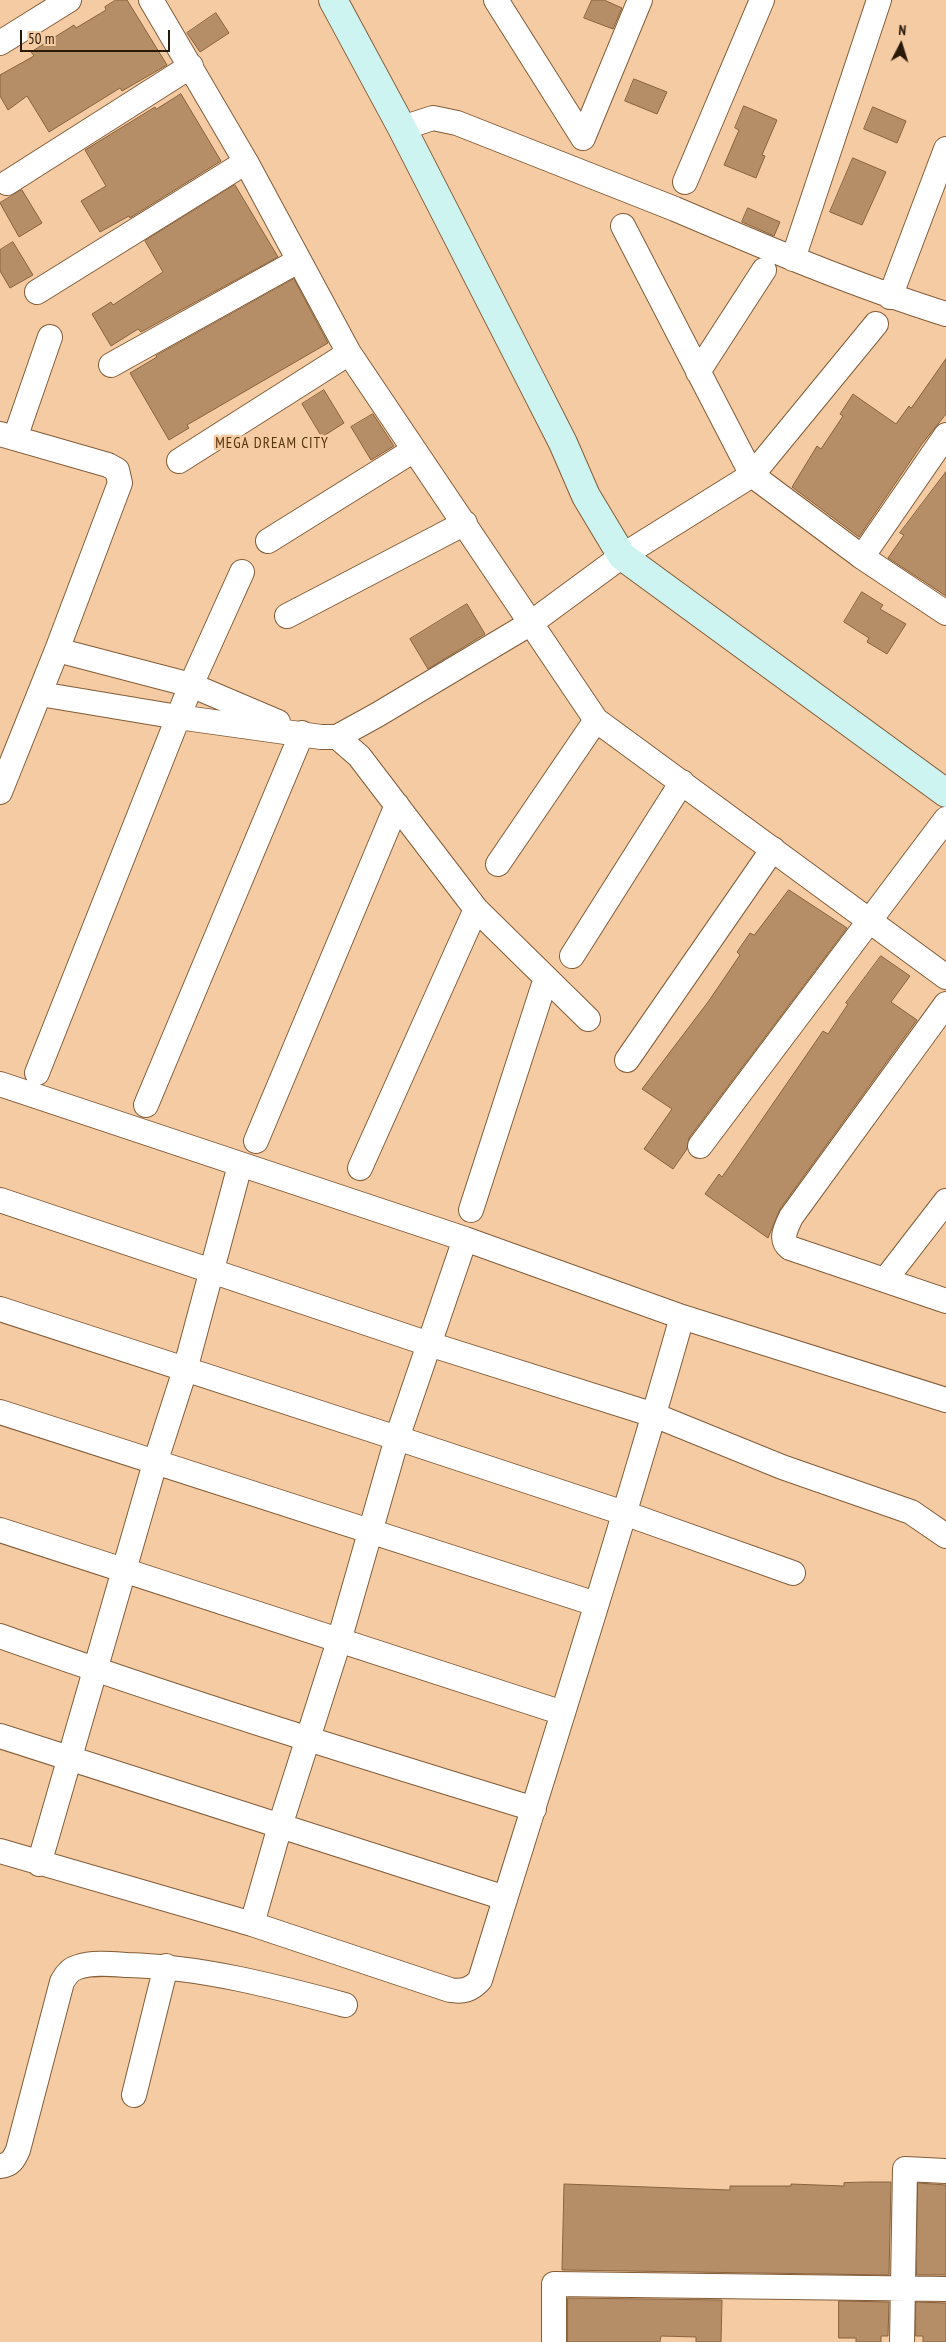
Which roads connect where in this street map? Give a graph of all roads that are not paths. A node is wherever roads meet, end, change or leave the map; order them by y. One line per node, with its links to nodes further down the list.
1 (69, 0): 10 (street)
2 (151, 0): 11 (street)
3 (333, 0): 12 (main road)
4 (496, 0): 9 (street)
5 (520, 0): 9 (street)
6 (640, 0): 9 (street)
7 (762, 0): 15 (street)
8 (879, 0): 18 (street)
9 (510, 24)
10 (0, 43)
11 (191, 66): 14 (street); 16 (street)
12 (402, 128): 18 (street); 36 (main road)
13 (946, 149): 22 (street)
14 (246, 162): 19 (street); 21 (street)
15 (685, 182)
16 (8, 183)
17 (623, 226): 28 (street)
18 (792, 259): 22 (street)
19 (298, 261): 26 (street); 27 (street)
20 (764, 270): 28 (street)
21 (37, 292)
22 (890, 297): 23 (street)
23 (946, 314)
24 (876, 324): 33 (street)
25 (50, 337): 30 (street)
26 (349, 353): 31 (street); 32 (street)
27 (111, 365)
28 (698, 372): 33 (street)
29 (946, 435): 37 (street)
30 (7, 436): 42 (street)
31 (414, 450): 34 (street); 35 (street)
32 (179, 461)
33 (752, 475): 36 (street); 37 (street)
34 (465, 523): 40 (street); 41 (street)
35 (268, 541)
36 (622, 556): 41 (street); 51 (main road)
37 (862, 557): 39 (street)
38 (242, 572): 43 (street)
39 (946, 613)
40 (287, 616)
41 (531, 622): 46 (street); 48 (street)
42 (57, 650): 43 (street); 44 (street)
43 (191, 684): 45 (street); 47 (street)
44 (40, 694): 45 (street); 50 (street)
45 (178, 717): 47 (street); 64 (street)
46 (596, 720): 49 (street); 55 (street)
47 (302, 733): 48 (street); 66 (street)
48 (336, 737): 52 (street)
49 (682, 782): 54 (street); 58 (street)
50 (0, 792)
51 (946, 793)
52 (397, 805): 56 (street); 67 (street)
53 (946, 819): 57 (street)
54 (774, 849): 57 (street); 63 (street)
55 (498, 864)
56 (476, 909): 60 (street); 70 (street)
57 (871, 920): 59 (street); 68 (street)
58 (572, 956)
59 (946, 976)
60 (546, 978): 62 (street); 73 (street)
61 (946, 1004): 76 (street)
62 (588, 1019)
63 (627, 1060)
64 (37, 1073)
65 (1, 1087): 69 (street)
66 (146, 1105)
67 (256, 1141)
68 (700, 1146)
69 (240, 1165): 74 (street); 75 (street)
70 (360, 1168)
71 (0, 1200): 75 (street)
72 (946, 1201): 76 (street)
73 (471, 1210)
74 (465, 1239): 79 (street); 80 (street)
75 (211, 1271): 80 (street); 81 (street)
76 (886, 1280): 77 (street)
77 (946, 1301)
78 (0, 1309): 81 (street)
79 (682, 1316): 82 (street); 84 (street)
80 (429, 1344): 84 (street); 85 (street)
81 (185, 1370): 85 (street); 86 (street)
82 (946, 1400)
83 (0, 1412): 86 (street)
84 (654, 1415): 87 (street); 90 (street)
85 (397, 1438): 87 (street); 89 (street)
86 (155, 1463): 89 (street); 91 (street)
87 (624, 1513): 92 (street); 93 (street)
88 (0, 1530): 91 (street)
89 (371, 1533): 93 (street); 95 (street)
90 (946, 1536)
91 (123, 1571): 95 (street); 96 (street)
92 (793, 1573)
93 (596, 1604): 97 (street)
94 (0, 1636): 96 (street)
95 (340, 1641): 97 (street); 99 (street)
96 (94, 1670): 99 (street); 100 (street)
97 (563, 1713): 101 (street)
98 (0, 1736): 100 (street)
99 (308, 1740): 101 (street); 102 (street)
100 (68, 1759): 102 (street); 104 (street)
101 (534, 1809): 105 (street)
102 (280, 1826): 105 (street); 106 (street)
103 (0, 1851): 104 (street)
104 (39, 1864): 106 (street)
105 (505, 1898): 106 (street)
106 (252, 1924)
107 (166, 1966): 108 (street); 109 (street); 110 (street)
108 (345, 2005)
109 (134, 2095)
110 (0, 2166)
111 (946, 2171): 113 (street)
112 (946, 2289): 113 (street)
113 (904, 2290): 114 (street); 115 (street)
114 (554, 2342)
115 (902, 2342)

